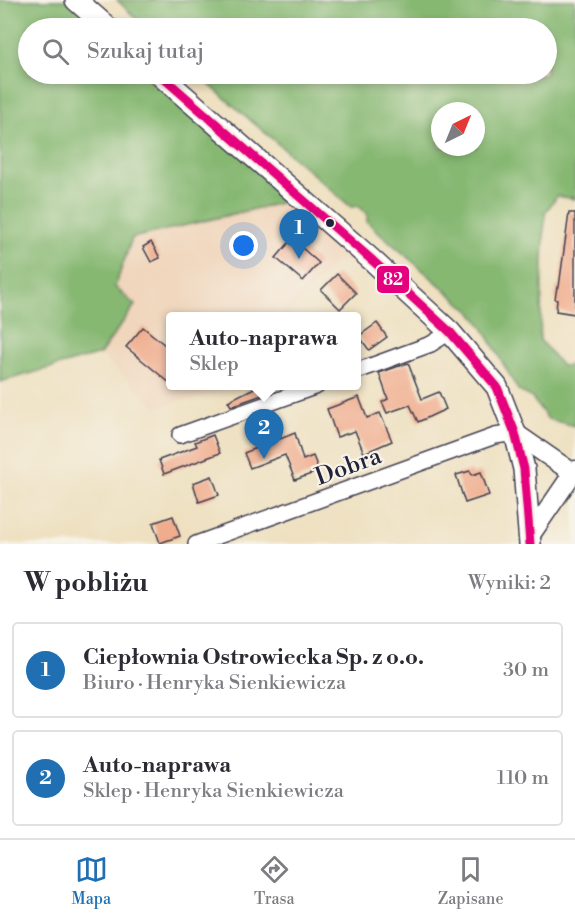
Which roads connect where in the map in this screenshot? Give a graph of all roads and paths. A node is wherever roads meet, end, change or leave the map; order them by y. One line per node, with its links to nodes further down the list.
1 (76, 0): 2 (main road)
2 (97, 18)
3 (170, 84): 4 (main road)
4 (450, 332): 5 (street); 7 (main road)
5 (361, 370)
6 (306, 390): 8 (street)
7 (515, 433): 9 (street); 10 (main road); 12 (street, Dobra)
8 (180, 435)
9 (574, 472): 10 (street); 11 (street)
10 (527, 504): 11 (main road)
11 (530, 540)
12 (196, 544)

